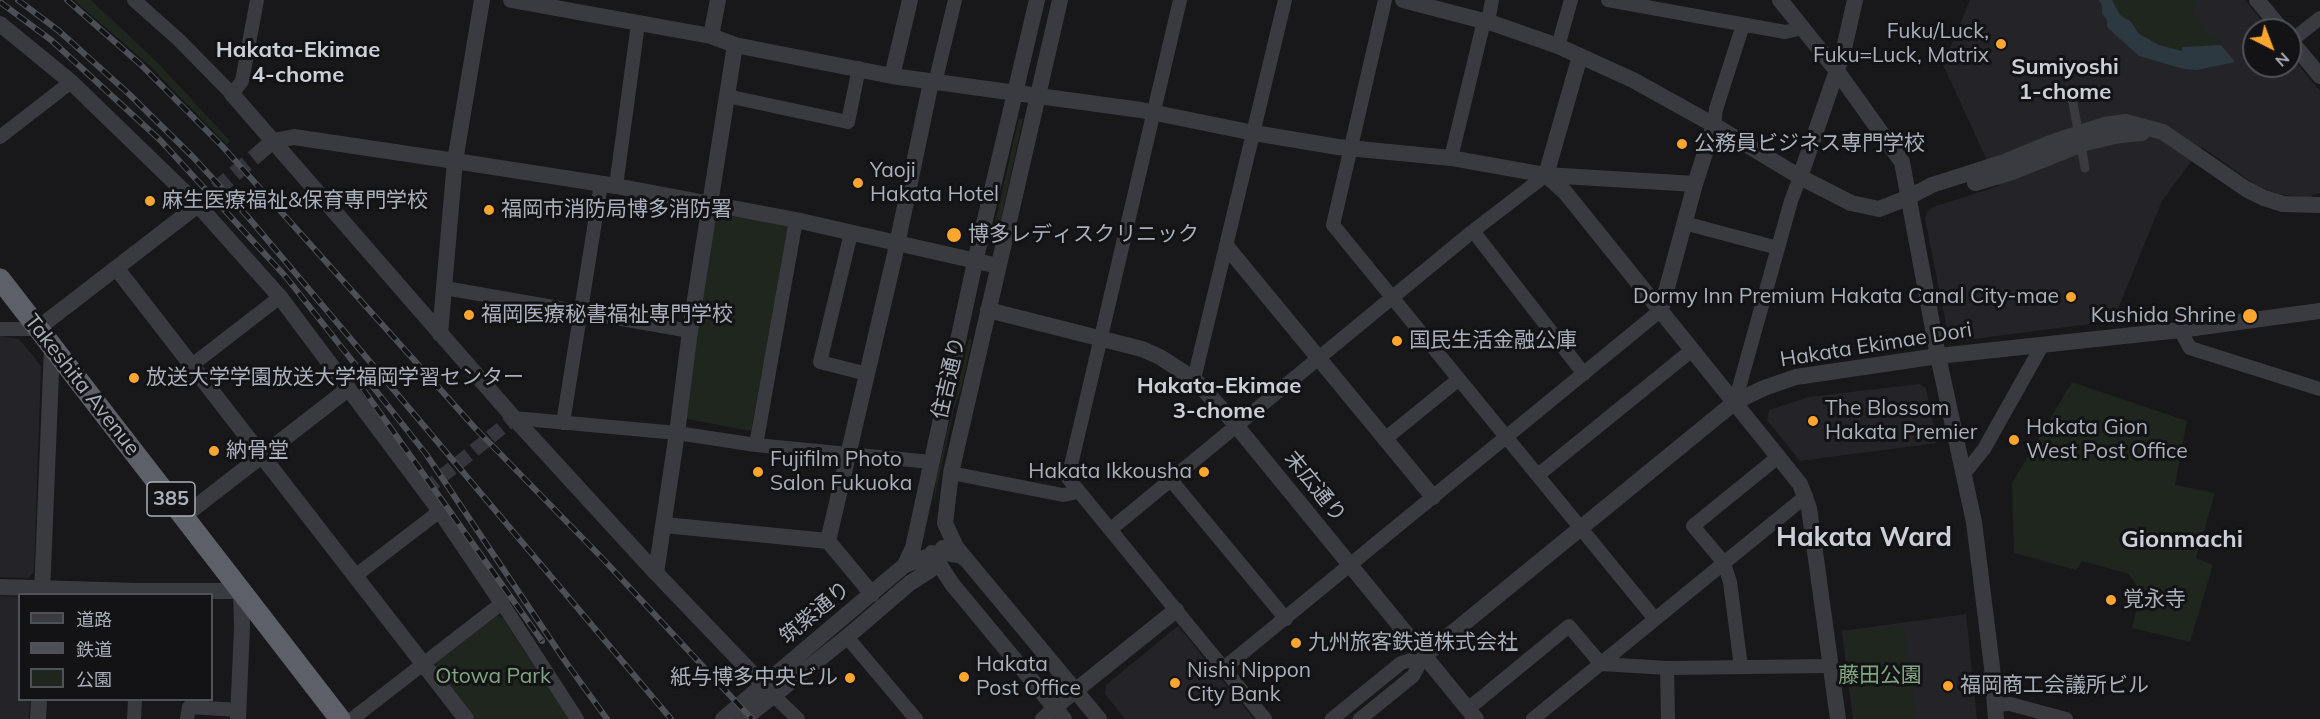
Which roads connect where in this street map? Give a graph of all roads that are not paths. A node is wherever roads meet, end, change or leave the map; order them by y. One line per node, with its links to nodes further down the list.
1 (134, 0): 41 (street)
2 (257, 0): 41 (street)
3 (482, 0): 53 (street)
4 (511, 0): 25 (street)
5 (718, 0): 29 (street)
6 (910, 0): 36 (street)
7 (955, 0): 39 (street)
8 (1037, 0): 40 (street, 住吉通り)
9 (1060, 0): 43 (street, 住吉通り)
10 (1180, 0): 45 (street)
11 (1285, 0): 47 (street)
12 (1385, 0): 50 (street)
13 (1403, 0): 23 (street)
14 (1492, 0): 23 (street)
15 (1571, 0): 31 (street)
16 (1608, 0): 20 (street)
17 (1780, 0): 27 (street)
18 (1855, 0): 35 (street)
19 (2257, 0): 21 (street)
20 (1636, 3): 26 (street)
21 (2272, 18)
22 (2318, 20): 28 (street)
23 (1486, 21): 31 (street); 52 (street)
24 (0, 24): 38 (street)
25 (638, 24): 29 (street); 58 (street)
26 (1743, 25): 27 (street); 46 (street)
27 (1804, 28): 35 (street)
28 (2302, 29)
29 (711, 36): 30 (street)
30 (735, 45): 34 (street); 42 (street)
31 (1557, 46): 33 (street)
32 (2302, 55): 37 (street)
33 (1580, 56): 46 (street); 55 (street)
34 (859, 69): 36 (street); 42 (street)
35 (1837, 71): 56 (street); 59 (street)
36 (892, 76): 39 (street)
37 (2320, 76)
38 (71, 82): 48 (street); 60 (street)
39 (933, 83): 40 (street); 67 (street)
40 (1015, 93): 43 (street); 70 (street, 住吉通り)
41 (232, 94): 49 (street)
42 (727, 96): 61 (street)
43 (1038, 96): 45 (street); 71 (street, 住吉通り)
44 (2072, 98): 54 (street)
45 (1153, 113): 47 (street); 86 (street)
46 (1714, 125): 56 (street); 57 (street)
47 (1254, 133): 50 (street); 68 (street)
48 (0, 137)
49 (273, 141): 51 (street); 53 (street); 85 (street)
50 (1350, 148): 52 (street); 76 (street)
51 (259, 153)
52 (1451, 158): 55 (street)
53 (455, 161): 58 (street); 74 (street)
54 (2085, 168)
55 (1546, 175): 57 (street); 65 (street); 78 (street)
56 (1800, 177): 59 (street); 69 (street)
57 (1695, 184): 64 (street)
58 (608, 185): 61 (street); 80 (street)
59 (1907, 198): 62 (street); 90 (street)
60 (198, 205): 72 (street); 75 (street)
61 (710, 205): 63 (street); 84 (street)
62 (2320, 205)
63 (796, 220): 66 (street); 106 (street)
64 (1684, 223): 69 (street); 78 (street)
65 (1473, 231): 76 (street); 94 (street)
66 (851, 233): 67 (street); 93 (street)
67 (897, 244): 70 (street); 93 (street)
68 (1227, 247): 91 (street); 96 (street)
69 (1778, 248): 99 (street)
70 (975, 262): 71 (street); 110 (street, 住吉通り)
71 (998, 266): 77 (street, 住吉通り)
72 (117, 269): 82 (street); 92 (street)
73 (0, 279): 82 (highway, Takeshita Avenue / 385)
74 (445, 288): 80 (street); 85 (street)
75 (280, 297): 92 (street); 97 (street)
76 (1393, 297): 91 (street); 95 (street)
77 (988, 310): 86 (street, 末広通り); 111 (street, 住吉通り)
78 (1661, 310): 89 (street); 94 (street)
79 (2320, 311): 83 (street, Hakata Ekimae Dori)
80 (581, 313): 84 (street); 101 (street)
81 (0, 329): 82 (street)
82 (37, 329): 88 (highway, Takeshita Avenue / 385)
83 (2180, 330): 87 (street, Hakata Ekimae Dori); 98 (street)
84 (690, 331): 103 (street)
85 (441, 334): 100 (street)
86 (1101, 337): 96 (street, 末広通り); 115 (street)
87 (2043, 345): 90 (street, Hakata Ekimae Dori); 112 (street)
88 (52, 348): 119 (highway, Takeshita Avenue / 385); 136 (street)
89 (1692, 350): 99 (street); 113 (street)
90 (1938, 356): 99 (street, Hakata Ekimae Dori); 112 (street)
91 (1318, 358): 102 (street); 105 (street)
92 (192, 365): 108 (street)
93 (867, 374): 107 (street)
94 (1584, 374): 104 (street)
95 (1459, 379): 104 (street); 105 (street)
96 (1194, 380): 102 (street, 末広通り)
97 (348, 388): 108 (street); 118 (street)
98 (2320, 389)
99 (1735, 402): 109 (street); 123 (street, Hakata Ekimae Dori)
100 (514, 418): 101 (street); 131 (street)
101 (563, 423): 103 (street)
102 (1236, 426): 114 (street); 130 (street, 末広通り)
103 (677, 433): 106 (street); 121 (street)
104 (1507, 437): 113 (street); 117 (street)
105 (1385, 439): 117 (street)
106 (756, 445): 107 (street)
107 (850, 454): 110 (street); 125 (street)
108 (262, 455): 119 (street); 132 (street)
109 (1778, 457): 116 (street); 127 (street)
110 (931, 462): 122 (street, 住吉通り)
111 (951, 472): 115 (street); 120 (street, 住吉通り)
112 (1964, 474): 156 (street)
113 (1539, 475): 123 (street)
114 (1170, 479): 124 (street); 142 (street)
115 (1078, 492): 124 (street)
116 (1806, 496): 127 (street); 148 (street)
117 (1433, 497): 130 (street)
118 (440, 511): 132 (street); 140 (street)
119 (184, 516): 137 (highway, Takeshita Avenue / 385)
120 (945, 523): 126 (street); 129 (street)
121 (664, 525): 125 (street); 131 (street)
122 (919, 525): 126 (street); 128 (street, 住吉通り)
123 (1580, 528): 143 (street); 145 (street, Hakata Ekimae Dori)
124 (1111, 529): 141 (street)
125 (828, 541): 139 (street)
126 (938, 556): 128 (street, 筑紫通り); 129 (street); 133 (street, 筑紫通り); 134 (street)
127 (1724, 563): 143 (street); 149 (street)
128 (905, 565): 139 (street, 筑紫通り)
129 (971, 565): 152 (street)
130 (1351, 566): 142 (street); 145 (street, 末広通り)
131 (656, 573): 153 (street)
132 (355, 576): 146 (street)
133 (917, 578): 134 (street); 144 (street, 筑紫通り)
134 (952, 584): 157 (street)
135 (0, 587): 136 (street)
136 (42, 591): 138 (street)
137 (241, 591): 138 (street); 158 (street); 164 (highway, Takeshita Avenue / 385)
138 (138, 593)
139 (872, 594): 153 (street, 筑紫通り)
140 (502, 603): 146 (street); 167 (street)
141 (1176, 610): 150 (street); 152 (street)
142 (1286, 619): 150 (street)
143 (1655, 619): 147 (street)
144 (847, 637): 153 (street, 筑紫通り); 171 (street)
145 (1424, 656): 159 (street, 末広通り); 175 (street, Hakata Ekimae Dori); 176 (street, Hakata Ekimae Dori)
146 (423, 664): 165 (street); 166 (street)
147 (1601, 664): 151 (street); 159 (street); 177 (street)
148 (1830, 666): 149 (street); 179 (street)
149 (1742, 667): 151 (street)
150 (1224, 668): 174 (street)
151 (1667, 668): 178 (street)
152 (1075, 690): 157 (street); 173 (street)
153 (769, 691): 168 (street, 筑紫通り); 169 (street, 筑紫通り); 170 (street)
154 (39, 701): 161 (street)
155 (135, 701): 162 (street)
156 (1995, 712): 160 (street)
157 (1060, 713): 172 (street)
158 (238, 714): 163 (street)
159 (1472, 714)
160 (2060, 718)
161 (38, 719)
162 (134, 719)
163 (187, 719)
164 (340, 719)
165 (352, 719)
166 (466, 719)
167 (577, 719)
168 (723, 719)
169 (744, 719)
170 (798, 719)
171 (916, 719)
172 (1042, 719)
173 (1099, 719)
174 (1265, 719)
175 (1332, 719)
176 (1360, 719)
177 (1533, 719)
178 (1668, 719)
179 (1838, 719)

